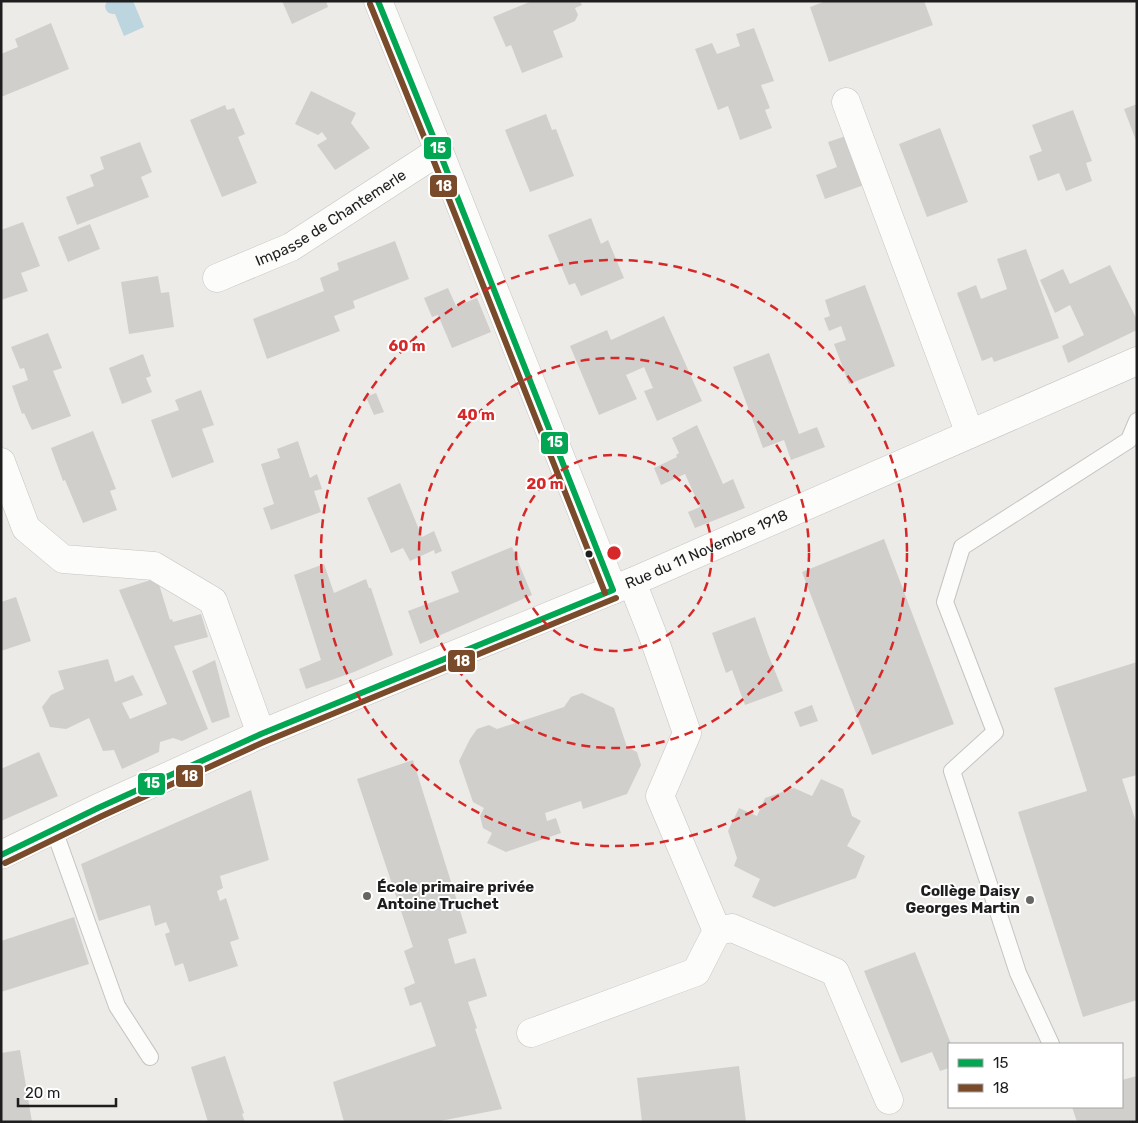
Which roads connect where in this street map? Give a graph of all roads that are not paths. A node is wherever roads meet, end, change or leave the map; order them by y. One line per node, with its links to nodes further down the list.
1 (378, 1): 3 (street)
2 (846, 102): 7 (street)
3 (439, 151): 4 (street, Impasse de Chantemerle); 9 (street)
4 (217, 278)
5 (1135, 366): 7 (street, Rue du 11 Novembre 1918)
6 (1137, 422): 15 (lane)
7 (970, 434): 9 (street, Rue du 11 Novembre 1918)
8 (1, 462): 10 (street)
9 (622, 586): 10 (street, Rue du 11 Novembre 1918); 13 (street)
10 (261, 734): 11 (street, Rue du 11 Novembre 1918)
11 (54, 830): 12 (street, Rue du 11 Novembre 1918); 16 (lane)
12 (1, 855)
13 (717, 931): 14 (street); 17 (street)
14 (531, 1033)
15 (1051, 1043)
16 (150, 1057)
17 (889, 1100)

